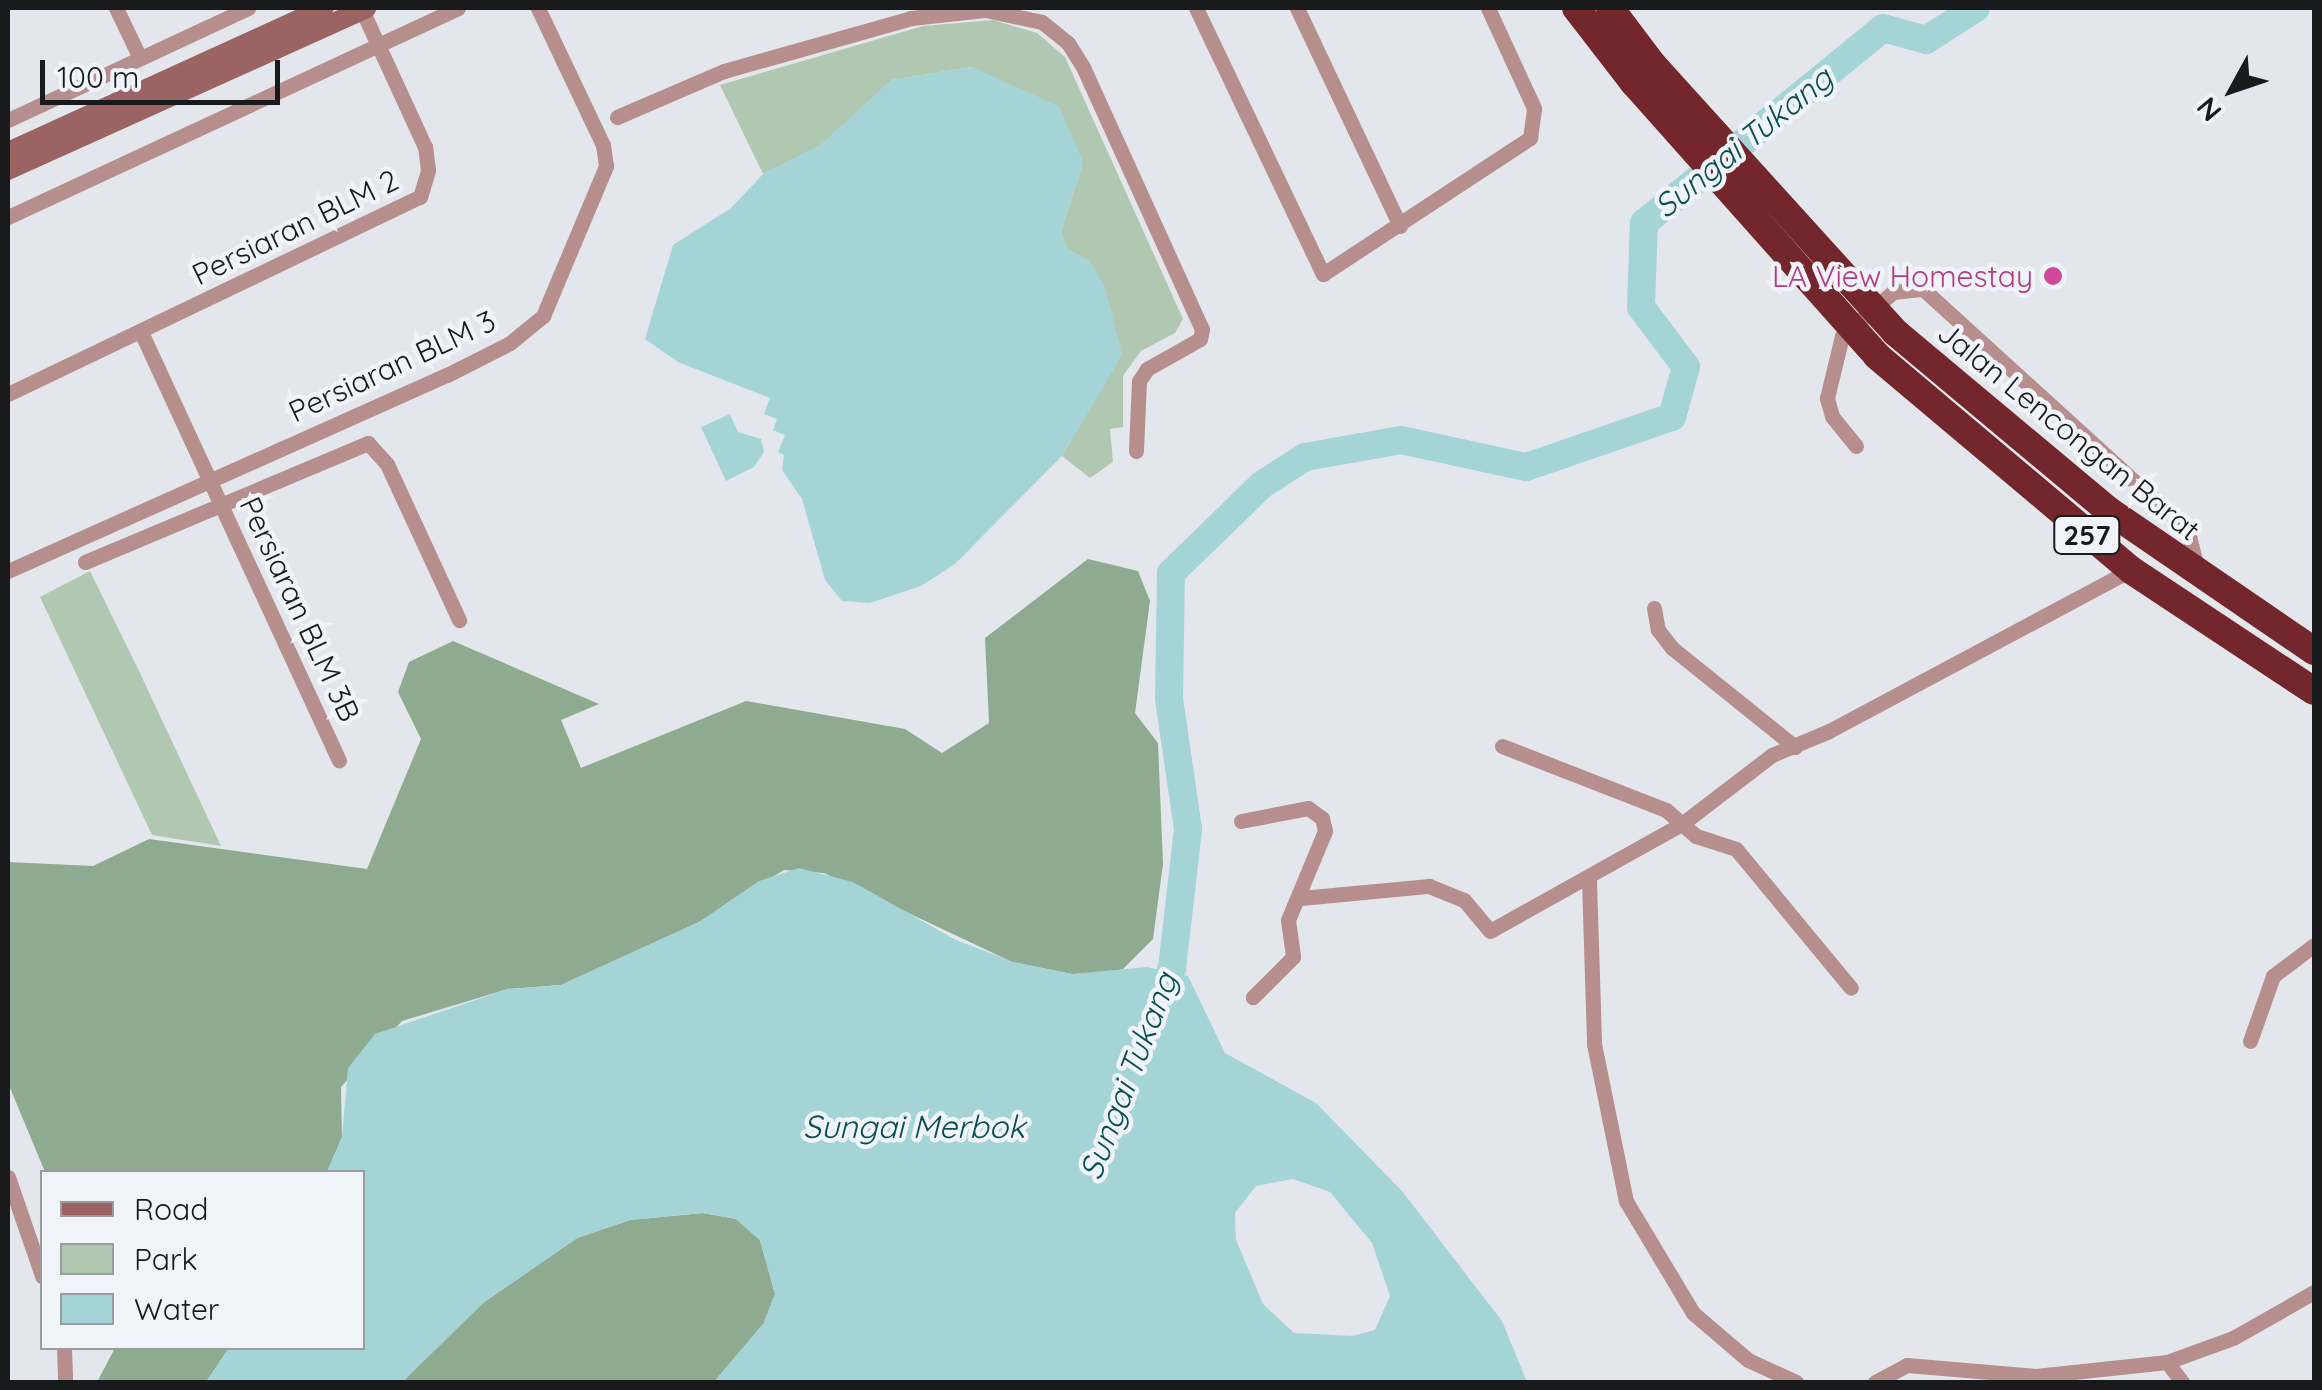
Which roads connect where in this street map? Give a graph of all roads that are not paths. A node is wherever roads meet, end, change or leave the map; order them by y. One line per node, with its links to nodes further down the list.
1 (116, 8): 14 (street)
2 (248, 8): 14 (street)
3 (324, 8): 18 (street)
4 (363, 8): 13 (street, Persiaran BLM 2); 18 (street)
5 (458, 8): 13 (street)
6 (538, 8): 25 (street, Persiaran BLM 3)
7 (1196, 8): 20 (street)
8 (1297, 8): 20 (street)
9 (1488, 8): 20 (street)
10 (1576, 8): 15 (highway, Jalan Lencongan Barat / 257)
11 (1610, 8): 15 (highway, Jalan Lencongan Barat / 257)
12 (910, 13): 16 (street); 24 (street)
13 (378, 45): 19 (street); 21 (street, Persiaran BLM 2)
14 (140, 58): 17 (street)
15 (1644, 74): 28 (highway, Jalan Lencongan Barat / 257, bridge); 30 (highway, Jalan Lencongan Barat / 257, bridge)
16 (617, 117)
17 (8, 120)
18 (11, 155)
19 (8, 217)
20 (1400, 226)
21 (141, 332): 22 (street, Persiaran BLM 2); 25 (street, Persiaran BLM 3B)
22 (8, 394)
23 (1856, 446): 30 (street)
24 (1136, 450)
25 (210, 480): 26 (street, Persiaran BLM 3B); 29 (street, Persiaran BLM 3)
26 (221, 503): 27 (street); 32 (street); 37 (street, Persiaran BLM 3B)
27 (84, 562)
28 (2130, 570): 34 (highway, Jalan Lencongan Barat / 257); 36 (street)
29 (8, 572)
30 (2199, 576): 33 (highway, Jalan Lencongan Barat / 257)
31 (1654, 608): 36 (street)
32 (458, 620)
33 (2314, 652)
34 (2314, 691)
35 (1502, 746): 39 (street)
36 (1794, 747): 39 (street)
37 (339, 760)
38 (1240, 822): 41 (street)
39 (1683, 824): 40 (street); 43 (street)
40 (1589, 881): 41 (street); 52 (street)
41 (1301, 898): 44 (street)
42 (2314, 945): 45 (street)
43 (1851, 988)
44 (1253, 997)
45 (2250, 1041)
46 (8, 1177): 47 (street)
47 (40, 1270)
48 (2314, 1292): 50 (street)
49 (64, 1350): 51 (street)
50 (2167, 1362): 53 (street); 54 (street)
51 (66, 1382)
52 (1796, 1382)
53 (1874, 1382)
54 (2182, 1382)

